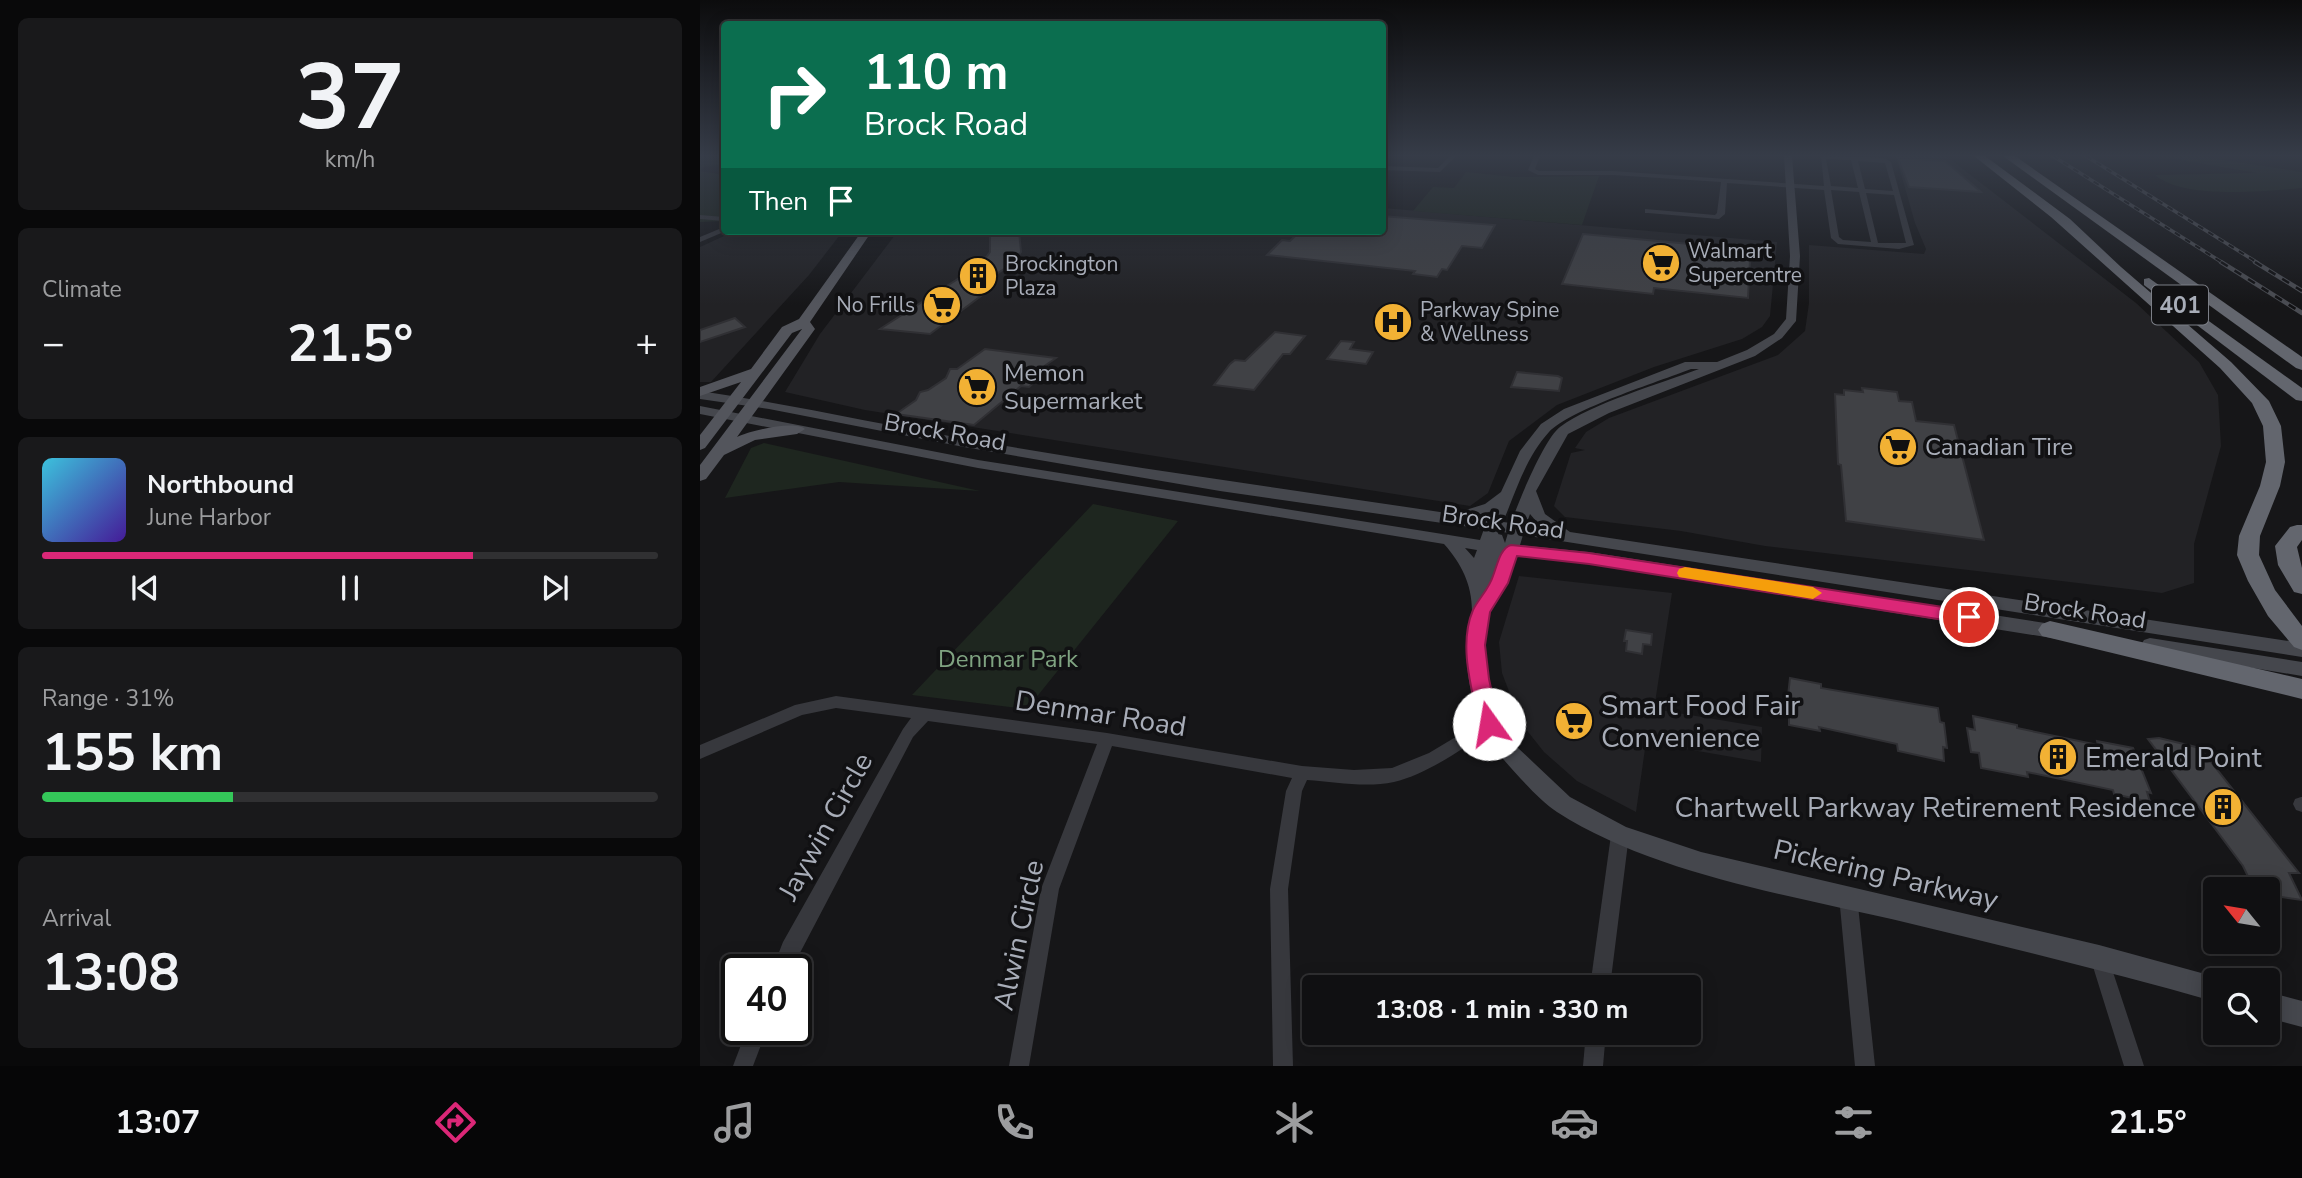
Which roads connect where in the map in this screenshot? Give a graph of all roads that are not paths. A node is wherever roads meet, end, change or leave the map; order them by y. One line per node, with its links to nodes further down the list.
1 (1722, 206): 8 (street)
2 (1791, 206): 21 (main road, Pickering Parkway)
3 (1831, 206): 16 (street)
4 (1866, 206): 16 (street)
5 (1900, 206): 16 (street)
6 (2044, 206): 9 (highway, 401)
7 (2078, 206): 12 (highway, 401)
8 (1648, 211)
9 (2057, 216): 23 (highway, 401); 48 (highway)
10 (700, 217): 11 (street)
11 (721, 219)
12 (2099, 221): 18 (highway); 19 (highway, 401)
13 (721, 230): 15 (street)
14 (864, 235): 17 (main road)
15 (700, 240)
16 (1875, 245)
17 (804, 321): 20 (main road); 25 (main road)
18 (2302, 347)
19 (2302, 365)
20 (754, 372): 22 (main road); 24 (main road)
21 (1640, 390): 34 (main road, Pickering Parkway); 35 (main road, Pickering Parkway)
22 (700, 393): 24 (main road, Brock Road)
23 (2302, 396)
24 (734, 399): 25 (main road, Brock Road); 27 (main road)
25 (754, 403): 28 (main road); 33 (main road, Brock Road)
26 (700, 410): 27 (main road, Brock Road)
27 (723, 414): 28 (main road, Brock Road); 30 (main road)
28 (742, 417): 29 (main road, Brock Road); 31 (main road)
29 (797, 429): 31 (main road); 36 (main road, Brock Road)
30 (700, 445)
31 (715, 454): 32 (main road)
32 (700, 476)
33 (1220, 486): 36 (main road); 37 (main road, Brock Road)
34 (1529, 491): 39 (main road, Pickering Parkway); 41 (main road)
35 (1506, 494): 37 (main road); 38 (main road, Pickering Parkway)
36 (1207, 501): 42 (main road, Brock Road)
37 (1446, 517): 38 (main road, Brock Road)
38 (1493, 526): 39 (main road, Brock Road); 43 (main road)
39 (1518, 531): 41 (main road, Brock Road); 43 (main road, Pickering Parkway)
40 (2302, 532): 45 (highway)
41 (1578, 539): 49 (main road, Brock Road)
42 (1449, 540): 43 (main road, Brock Road); 44 (main road)
43 (1498, 548): 44 (main road, Pickering Parkway); 46 (main road, Pickering Parkway); 47 (main road, Brock Road)
44 (1475, 578): 46 (main road, Pickering Parkway)
45 (2302, 586)
46 (1485, 605): 53 (main road, Pickering Parkway)
47 (2050, 630): 50 (main road, Brock Road); 51 (highway)
48 (2302, 641)
49 (2302, 650)
50 (2302, 668)
51 (2302, 690)
52 (925, 713): 54 (street, Denmar Road); 55 (street, Denmar Road); 59 (street, Jaywin Circle)
53 (1489, 724): 56 (street, Denmar Road); 57 (main road, Pickering Parkway)
54 (1107, 739): 56 (street, Denmar Road); 68 (street, Alwin Circle)
55 (700, 752)
56 (1302, 773): 69 (street)
57 (1620, 835): 58 (main road, Pickering Parkway); 61 (street)
58 (1848, 897): 60 (main road, Pickering Parkway); 71 (street)
59 (788, 954)
60 (2099, 957): 62 (main road, Pickering Parkway); 72 (street)
61 (1602, 975)
62 (2203, 986)
63 (2280, 1008): 64 (main road)
64 (2302, 1014)
65 (751, 1045): 67 (street)
66 (1595, 1045): 70 (street)
67 (743, 1066)
68 (1019, 1066)
69 (1283, 1066)
70 (1593, 1066)
71 (1865, 1066)
72 (2134, 1066)

